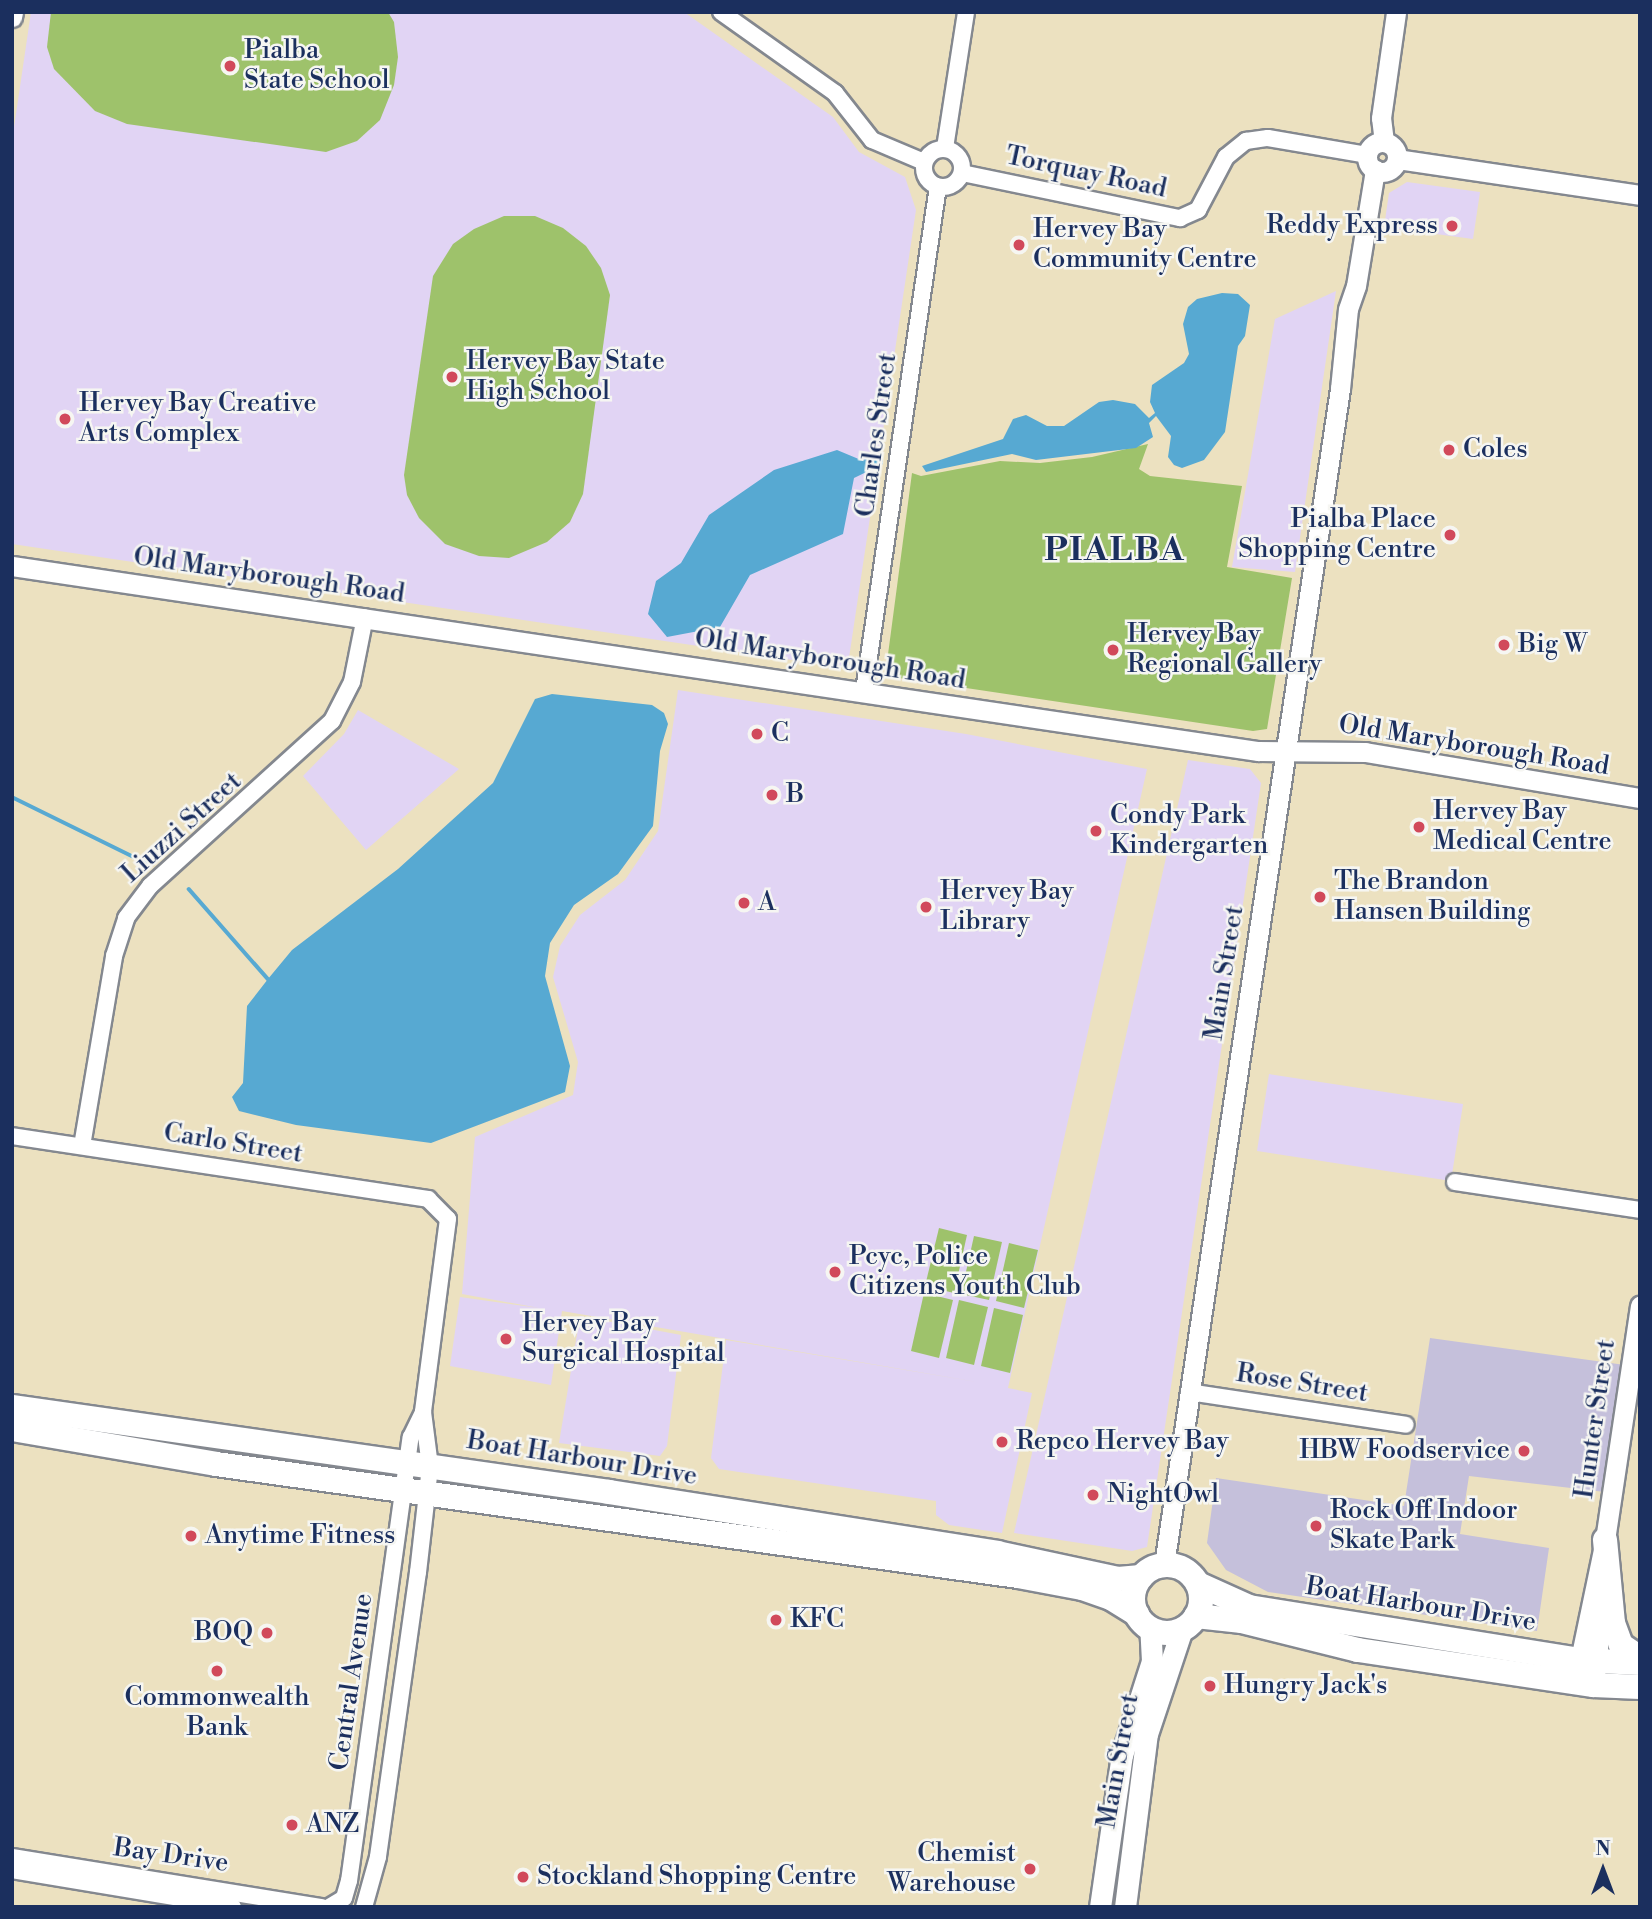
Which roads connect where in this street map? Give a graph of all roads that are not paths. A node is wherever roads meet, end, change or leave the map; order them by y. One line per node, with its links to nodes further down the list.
1 (721, 12): 7 (street)
2 (966, 12): 5 (street)
3 (1396, 12): 4 (street)
4 (1384, 142): 6 (street); 8 (street)
5 (945, 148): 7 (street); 9 (street)
6 (1397, 159): 8 (street); 11 (street)
7 (924, 162): 10 (street)
8 (1371, 162): 9 (street, Torquay Road); 15 (street, Main Street)
9 (962, 173): 10 (street)
10 (938, 186): 14 (street, Charles Street)
11 (1640, 195)
12 (12, 566): 13 (street, Old Maryborough Road)
13 (365, 617): 14 (street, Old Maryborough Road); 18 (street, Liuzzi Street)
14 (864, 691): 15 (street, Old Maryborough Road)
15 (1286, 751): 16 (street, Old Maryborough Road); 22 (street, Main Street)
16 (1640, 798)
17 (12, 1136): 18 (street, Carlo Street)
18 (82, 1146): 26 (street, Carlo Street)
19 (1455, 1182): 20 (street)
20 (1640, 1210)
21 (1640, 1306): 29 (street, Hunter Street)
22 (1189, 1392): 24 (street, Rose Street); 30 (street, Main Street)
23 (12, 1407): 26 (main road, Boat Harbour Drive)
24 (1406, 1425)
25 (12, 1429): 26 (main road, Boat Harbour Drive)
26 (419, 1477): 27 (main road, Boat Harbour Drive); 28 (main road, Boat Harbour Drive); 41 (street, Central Avenue); 43 (street, Central Avenue)
27 (636, 1497): 28 (main road); 31 (main road, Boat Harbour Drive)
28 (729, 1534): 33 (main road, Boat Harbour Drive)
29 (1605, 1540): 35 (main road); 36 (street, Hunter Street)
30 (1164, 1565): 31 (main road); 32 (main road)
31 (1141, 1577): 33 (main road)
32 (1198, 1584): 34 (main road); 36 (main road, Boat Harbour Drive)
33 (1143, 1621): 34 (main road); 44 (main road, Main Street)
34 (1189, 1623): 36 (main road, Boat Harbour Drive); 45 (main road, Main Street)
35 (1640, 1660): 36 (main road, Boat Harbour Drive)
36 (1586, 1672): 37 (main road, Boat Harbour Drive)
37 (1640, 1687)
38 (12, 1857): 40 (street, Bay Drive)
39 (12, 1870): 40 (street, Bay Drive)
40 (170, 1895): 41 (street, Bay Drive); 42 (street, Bay Drive)
41 (330, 1906)
42 (233, 1907)
43 (364, 1907)
44 (1100, 1907)
45 (1125, 1907)

